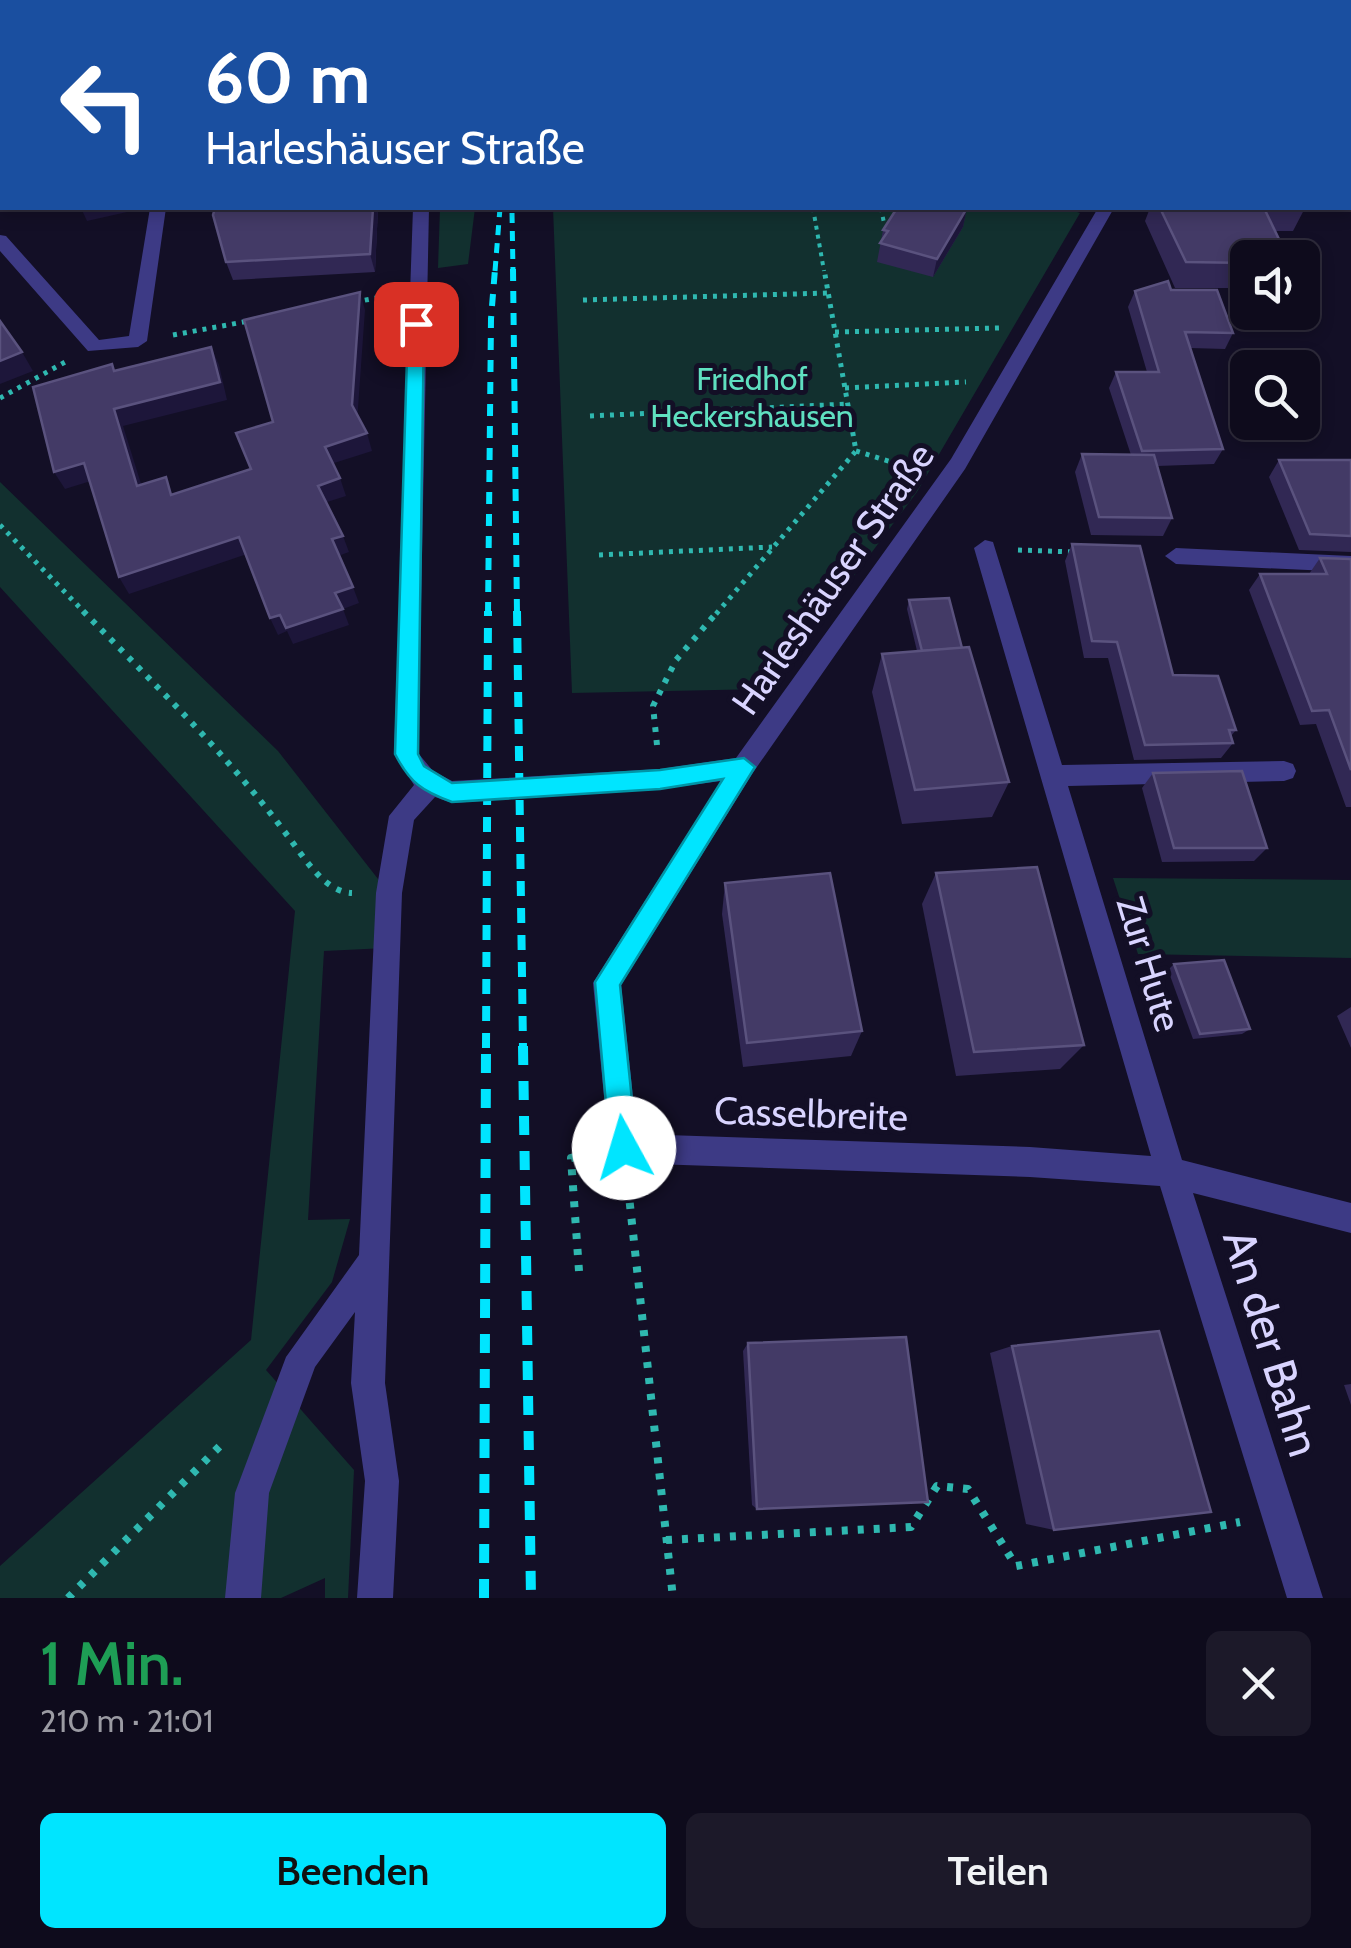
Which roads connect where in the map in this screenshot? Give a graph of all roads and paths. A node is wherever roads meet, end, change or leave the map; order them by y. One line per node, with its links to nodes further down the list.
1 (158, 210): 15 (street)
2 (421, 210): 8 (street)
3 (813, 210): 9 (path)
4 (881, 210): 6 (path)
5 (1105, 210): 23 (street, Harleshäuser Straße)
6 (884, 223)
7 (0, 240): 16 (street)
8 (417, 290): 11 (path); 35 (street)
9 (828, 292): 10 (path); 14 (path)
10 (583, 300)
11 (343, 304)
12 (250, 321): 15 (path)
13 (1000, 328): 14 (path)
14 (835, 332): 18 (path)
15 (138, 342): 16 (street)
16 (95, 347): 19 (path)
17 (966, 382): 18 (path)
18 (845, 388): 20 (path)
19 (0, 398)
20 (848, 404): 21 (path); 22 (path)
21 (590, 416)
22 (856, 451): 23 (path); 25 (path)
23 (947, 480): 31 (street, Harleshäuser Straße)
24 (0, 525): 36 (path)
25 (773, 547): 28 (path); 34 (path)
26 (985, 548): 27 (path); 33 (street, Zur Hute)
27 (1080, 552)
28 (599, 555)
29 (1176, 556): 30 (street)
30 (1351, 564)
31 (744, 767): 34 (street, Harleshäuser Straße); 37 (street)
32 (1284, 771): 33 (street)
33 (1054, 776): 38 (street, Zur Hute)
34 (660, 779): 35 (street, Harleshäuser Straße)
35 (430, 785): 36 (street)
36 (389, 893): 40 (street)
37 (624, 1148): 38 (street, Casselbreite); 41 (path); 44 (path)
38 (1172, 1172): 39 (street, Casselbreite); 43 (street, An der Bahn)
39 (1351, 1218)
40 (374, 1260): 46 (street); 47 (street)
41 (580, 1271)
42 (238, 1426): 45 (path)
43 (1278, 1514): 44 (path); 49 (street, An der Bahn)
44 (666, 1540): 48 (path)
45 (68, 1598)
46 (243, 1598)
47 (375, 1598)
48 (673, 1598)
49 (1304, 1598)

